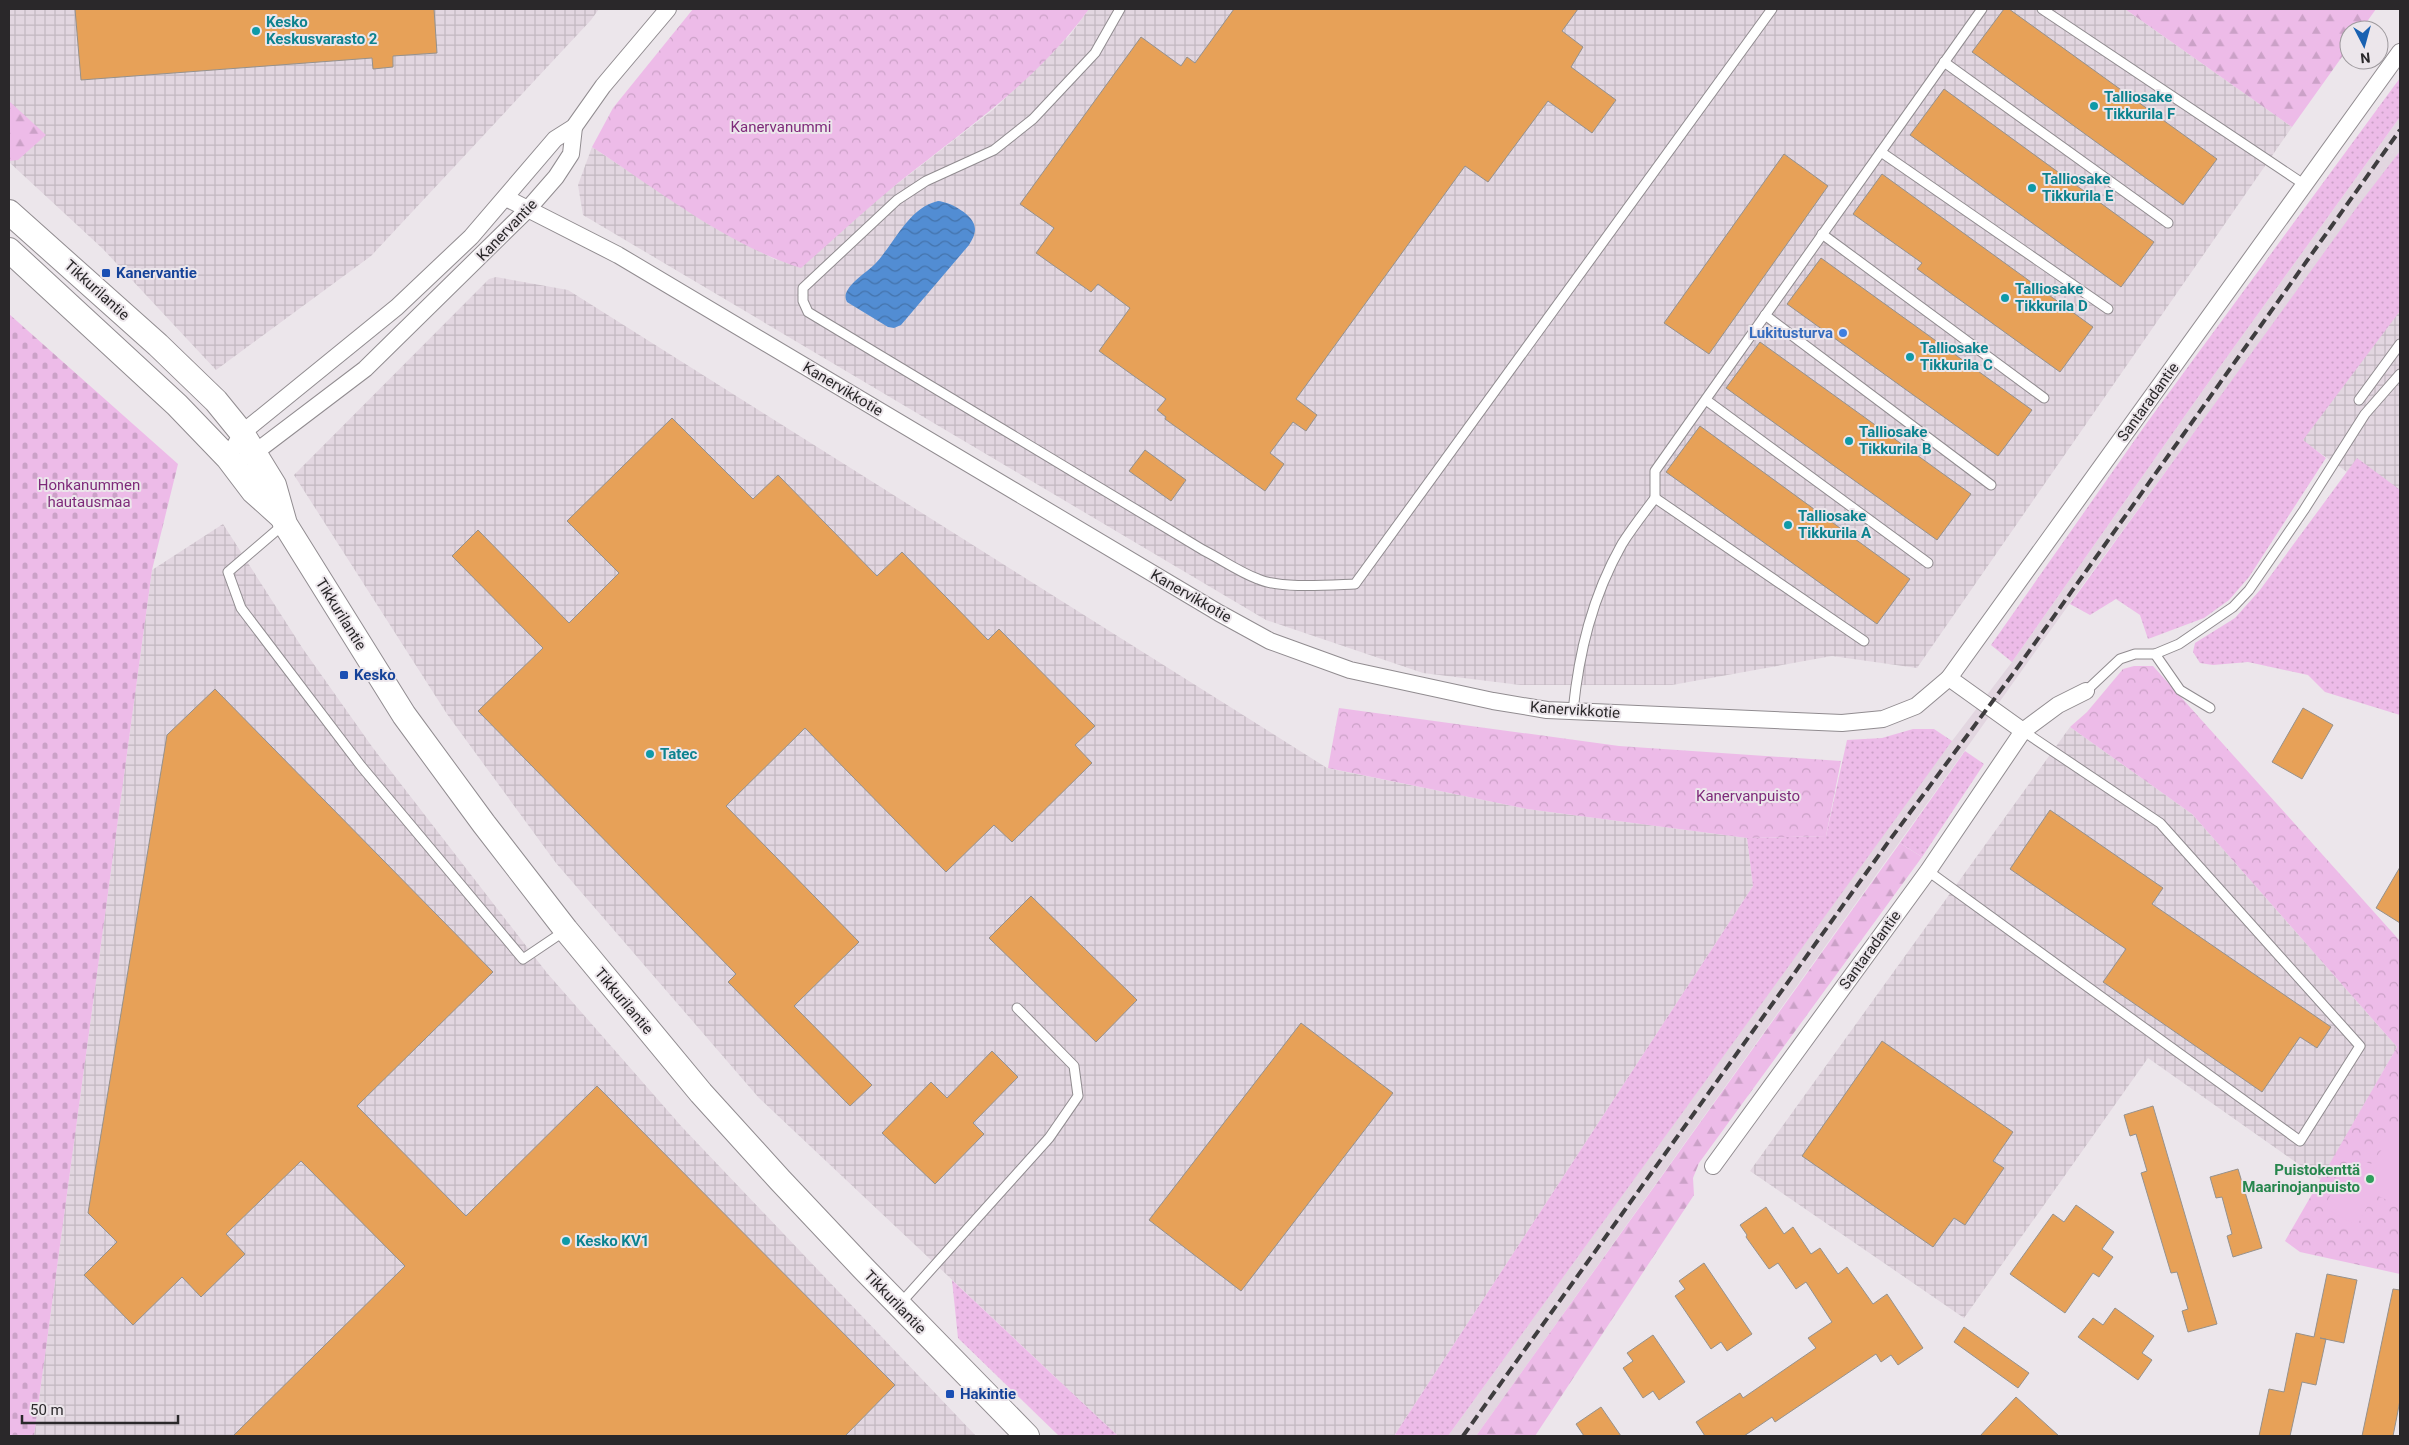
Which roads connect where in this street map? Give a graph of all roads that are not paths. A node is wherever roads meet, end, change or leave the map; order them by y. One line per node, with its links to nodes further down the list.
1 (668, 9): 8 (street, Kanervantie)
2 (1120, 9): 3 (lane)
3 (1772, 9)
4 (1982, 9): 7 (lane)
5 (2042, 9): 10 (lane)
6 (2400, 52): 10 (street, Santaradantie)
7 (1944, 62): 9 (lane); 14 (lane)
8 (574, 127): 11 (street, Kanervantie); 12 (street, Kanervantie)
9 (1881, 152): 15 (lane); 17 (lane)
10 (2305, 185): 33 (street, Santaradantie)
11 (506, 198): 12 (street, Kanervikkotie); 24 (street, Kanervantie)
12 (528, 209): 25 (street, Kanervantie); 36 (street, Kanervikkotie)
13 (9, 212): 24 (main road, Tikkurilantie)
14 (2168, 222)
15 (1822, 234): 18 (lane); 21 (lane)
16 (9, 250): 26 (main road, Tikkurilantie)
17 (2108, 309)
18 (1765, 315): 22 (lane); 27 (lane)
19 (2400, 344): 23 (lane)
20 (2400, 374): 32 (lane)
21 (2044, 398)
22 (1706, 400): 28 (lane); 30 (lane)
23 (2359, 400)
24 (242, 433): 25 (main road, Tikkurilantie); 26 (street, Kanervantie)
25 (253, 454): 26 (street, Kanervantie); 29 (main road, Tikkurilantie)
26 (228, 458): 29 (main road, Tikkurilantie)
27 (1991, 485)
28 (1655, 498): 31 (lane); 36 (lane)
29 (283, 521): 39 (main road, Tikkurilantie); 39 (lane)
30 (1928, 563)
31 (1864, 641)
32 (2155, 654): 34 (lane); 35 (lane)
33 (1949, 678): 36 (street, Kanervikkotie); 37 (street)
34 (2086, 691): 37 (street, Santaradantie)
35 (2210, 708)
36 (1573, 711)
37 (2024, 731): 38 (street, Santaradantie); 38 (lane)
38 (1928, 871): 41 (street, Santaradantie)
39 (566, 930): 42 (main road, Tikkurilantie)
40 (1017, 1008): 42 (lane)
41 (1714, 1166)
42 (899, 1306): 43 (main road, Tikkurilantie)
43 (1027, 1436)

